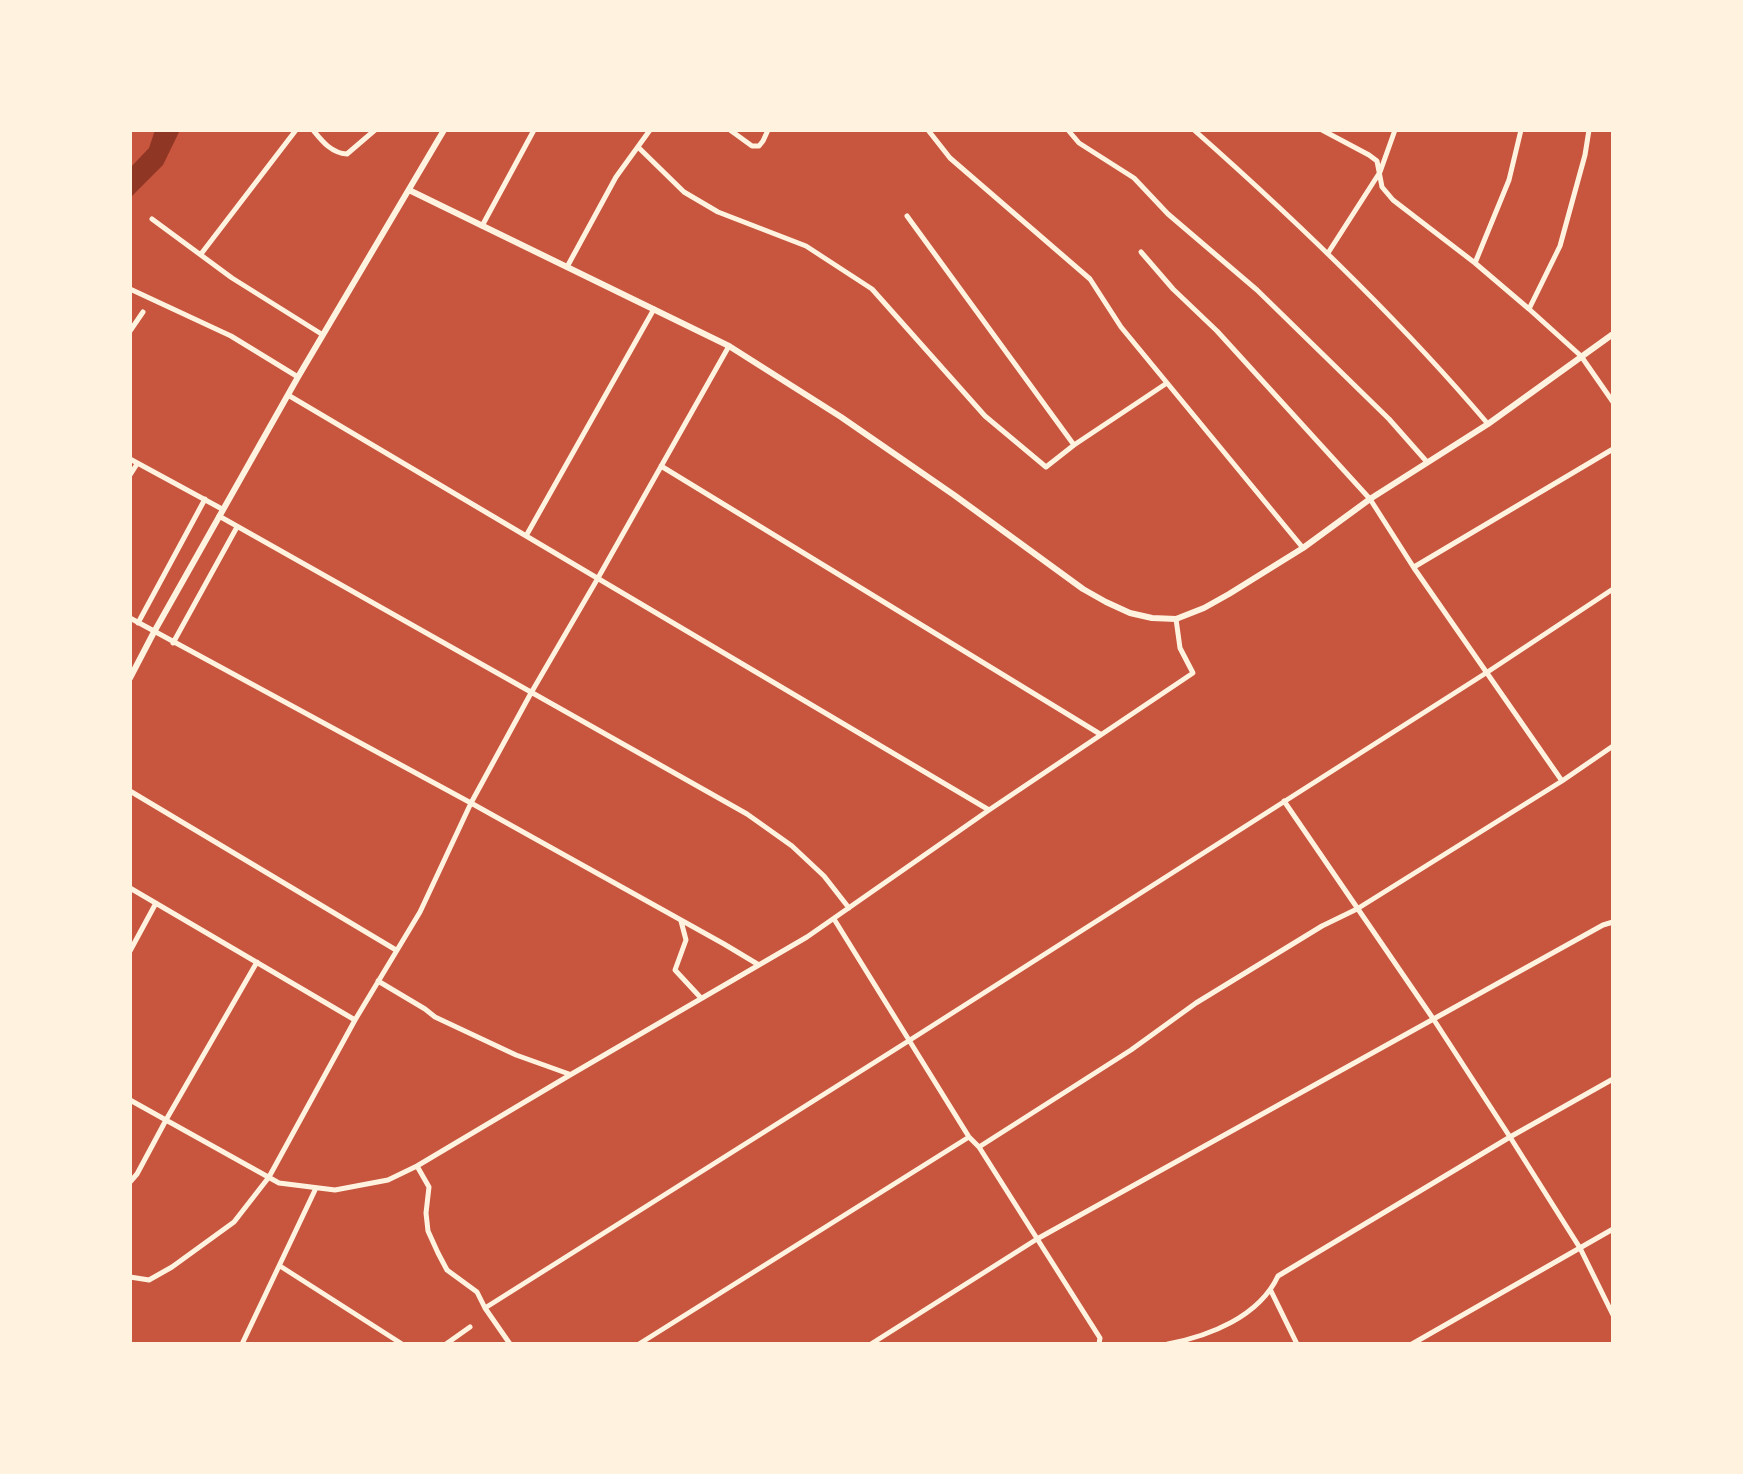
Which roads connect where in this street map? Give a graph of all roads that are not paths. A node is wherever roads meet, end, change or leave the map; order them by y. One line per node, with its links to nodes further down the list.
1 (296, 130): 24 (street)
2 (313, 130): 3 (street)
3 (375, 130)
4 (444, 130): 18 (street)
5 (534, 130): 21 (street)
6 (650, 130): 16 (street)
7 (730, 130): 8 (street)
8 (768, 130)
9 (928, 130): 37 (street)
10 (1068, 130): 44 (street)
11 (1194, 130): 23 (street)
12 (1322, 130): 17 (street)
13 (1395, 130): 17 (street)
14 (1521, 130): 25 (street)
15 (1589, 130): 29 (street)
16 (638, 147): 26 (street); 41 (street)
17 (1380, 172): 23 (street); 25 (street)
18 (409, 190): 21 (street); 33 (street)
19 (907, 216): 41 (street)
20 (152, 219): 24 (street)
21 (482, 226): 26 (street)
22 (1141, 252): 49 (street)
23 (1328, 253): 40 (street)
24 (201, 254): 33 (street)
25 (1475, 263): 29 (street)
26 (567, 267): 28 (street)
27 (130, 289): 36 (street)
28 (654, 308): 34 (street); 52 (street)
29 (1529, 309): 35 (street)
30 (143, 312): 31 (street)
31 (130, 331)
32 (1613, 334): 35 (street)
33 (323, 335): 36 (street)
34 (729, 346): 46 (street); 58 (street)
35 (1581, 356): 39 (street); 40 (street)
36 (298, 377): 38 (street)
37 (1167, 383): 41 (street); 53 (street)
38 (288, 395): 50 (street); 52 (street)
39 (1613, 402)
40 (1488, 424): 44 (street)
41 (1074, 445)
42 (1613, 449): 54 (street)
43 (130, 459): 45 (street)
44 (1427, 462): 49 (street)
45 (137, 464): 47 (street); 48 (street)
46 (661, 466): 55 (street); 65 (street)
47 (130, 475)
48 (205, 499): 50 (street); 59 (street)
49 (1370, 499): 53 (street); 54 (street)
50 (221, 513): 51 (street); 60 (street)
51 (237, 527): 61 (street); 64 (street)
52 (526, 536): 55 (street)
53 (1303, 548): 58 (street)
54 (1414, 568): 62 (street)
55 (598, 578): 64 (street); 71 (street)
56 (1613, 589): 62 (street)
57 (130, 618): 59 (street)
58 (1176, 619): 65 (street)
59 (138, 623): 60 (street)
60 (154, 632): 61 (street); 63 (street)
61 (173, 643): 70 (street)
62 (1486, 673): 67 (street); 69 (street)
63 (130, 678)
64 (531, 693): 70 (street); 74 (street)
65 (1101, 735): 71 (street)
66 (1613, 746): 67 (street)
67 (1562, 781): 75 (street)
68 (130, 791): 79 (street)
69 (1284, 801): 75 (street); 87 (street)
70 (471, 803): 77 (street); 79 (street)
71 (989, 810): 74 (street)
72 (130, 888): 73 (street)
73 (156, 903): 80 (street); 81 (street)
74 (849, 908): 76 (street)
75 (1357, 909): 86 (street); 94 (street)
76 (834, 919): 82 (street); 87 (street)
77 (681, 920): 82 (street); 84 (street)
78 (1613, 922): 86 (street)
79 (396, 950): 83 (street)
80 (130, 951)
81 (257, 962): 85 (street); 91 (street)
82 (759, 965): 84 (street)
83 (378, 981): 85 (street); 88 (street)
84 (701, 998): 88 (street)
85 (355, 1020): 96 (street)
86 (1434, 1020): 93 (street); 100 (street)
87 (910, 1040): 92 (street); 105 (street)
88 (570, 1075): 95 (street)
89 (1613, 1079): 93 (street)
90 (130, 1100): 91 (street)
91 (166, 1120): 96 (street); 97 (street)
92 (969, 1137): 94 (street); 112 (street)
93 (1510, 1137): 101 (street); 104 (street)
94 (979, 1147): 100 (street)
95 (417, 1166): 98 (street); 105 (street)
96 (269, 1177): 98 (street); 103 (street)
97 (130, 1182)
98 (316, 1188): 102 (street)
99 (1613, 1229): 101 (street)
100 (1037, 1239): 113 (street); 114 (street)
101 (1580, 1248): 106 (street); 117 (street)
102 (280, 1266): 108 (street); 109 (street)
103 (130, 1277)
104 (1271, 1291): 115 (street); 116 (street)
105 (485, 1308): 111 (street)
106 (1613, 1315)
107 (470, 1327): 110 (street)
108 (242, 1344)
109 (402, 1344)
110 (446, 1344)
111 (510, 1344)
112 (639, 1344)
113 (871, 1344)
114 (1099, 1344)
115 (1168, 1344)
116 (1297, 1344)
117 (1412, 1344)

